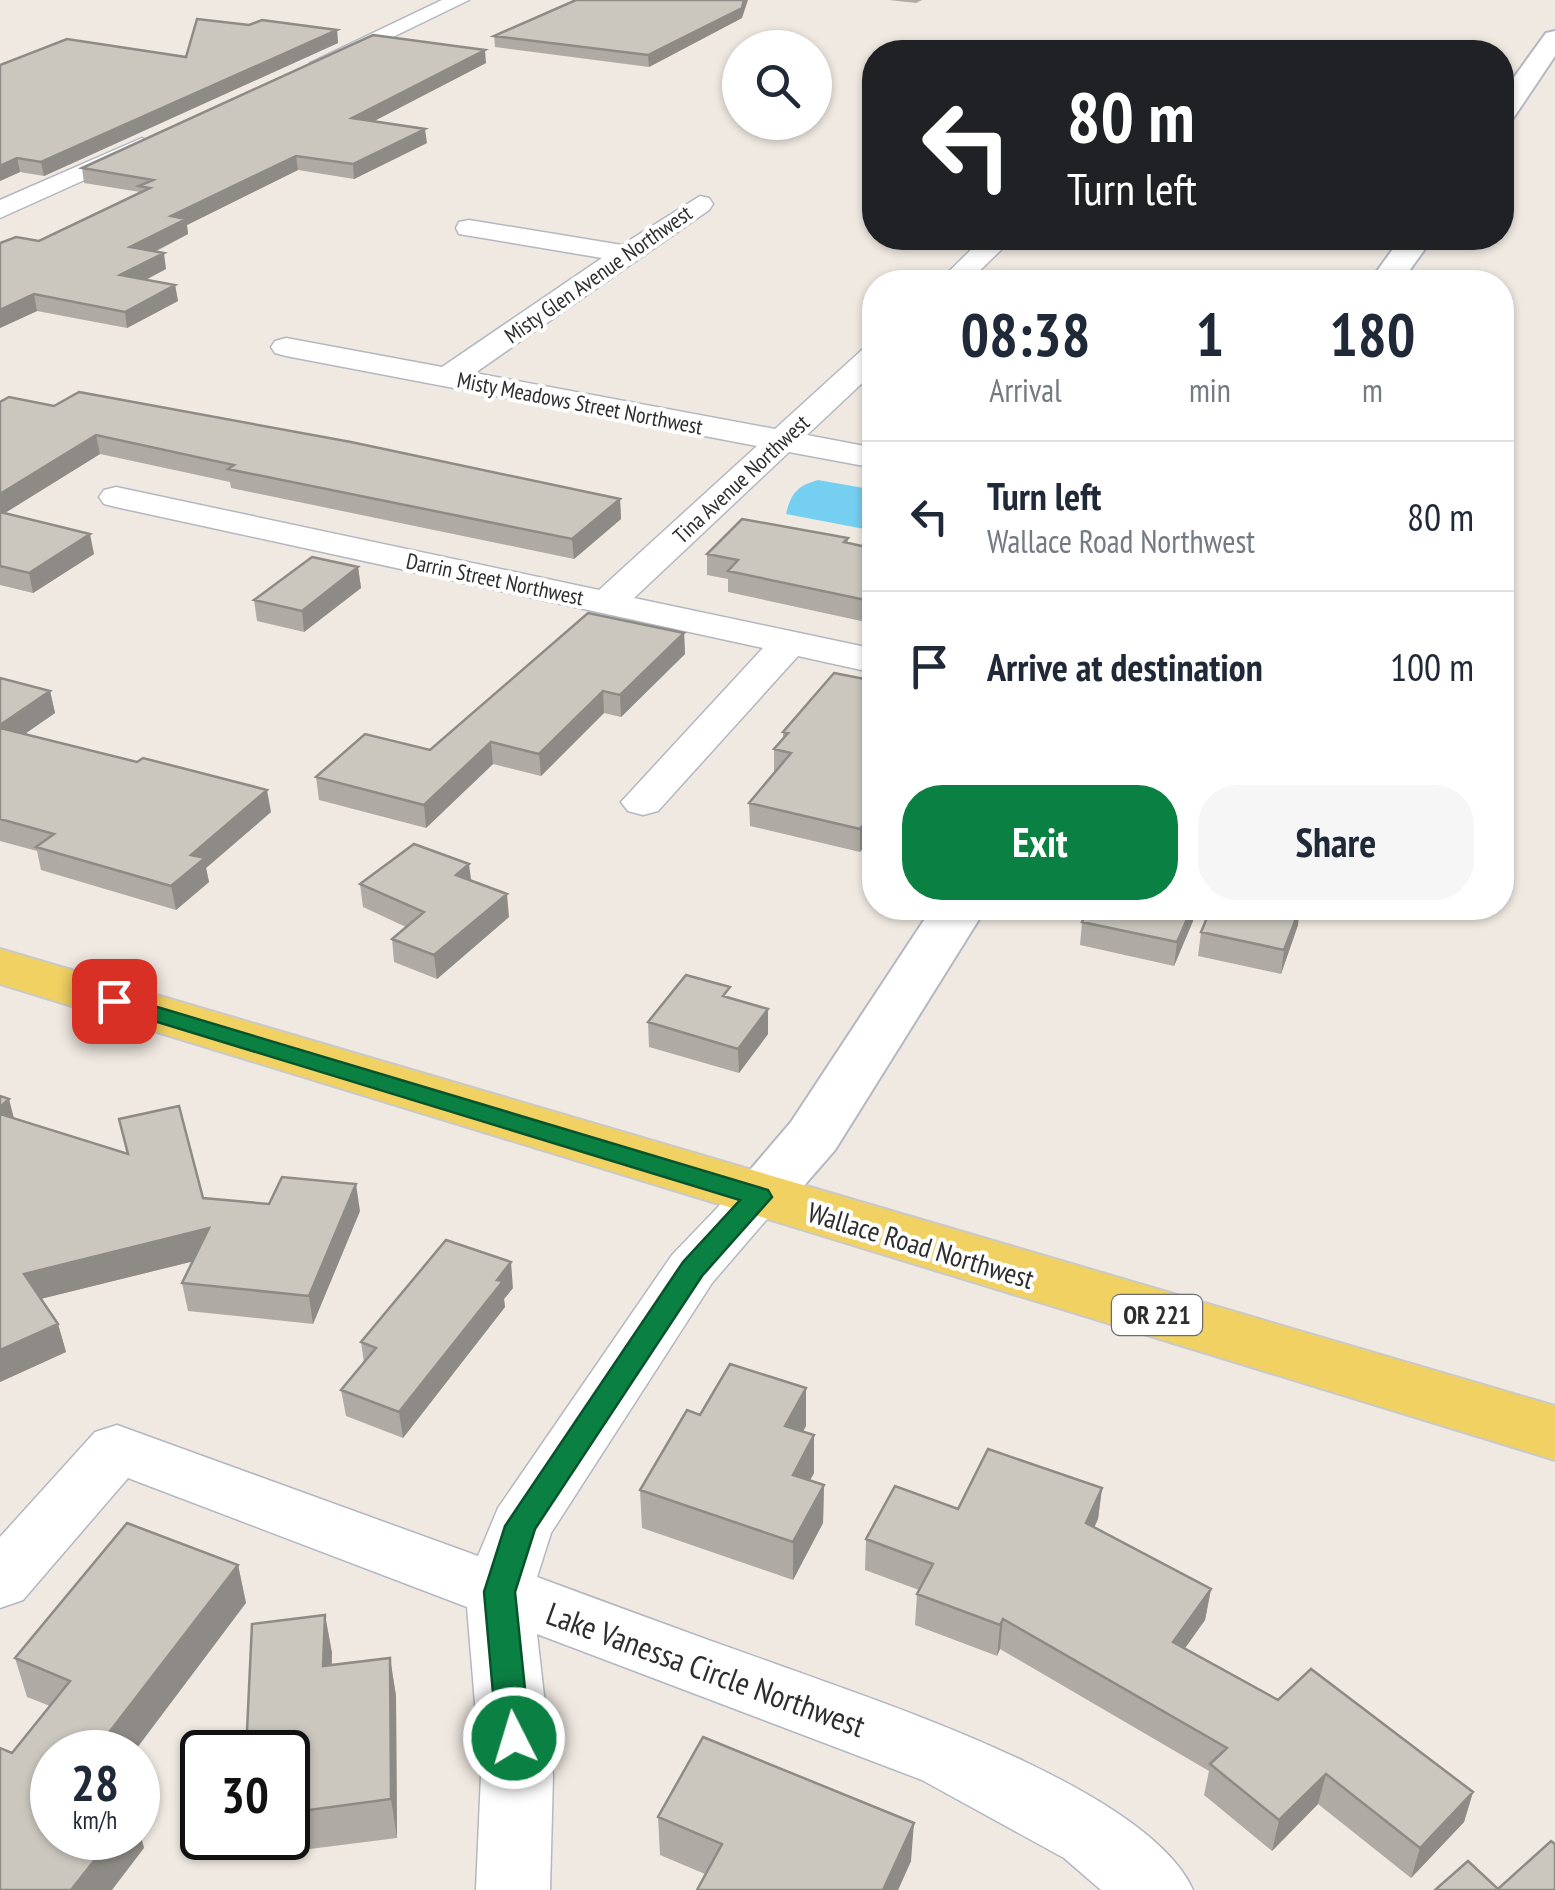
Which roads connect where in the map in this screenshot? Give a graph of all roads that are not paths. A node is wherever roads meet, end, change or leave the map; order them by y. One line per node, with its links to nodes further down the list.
1 (459, 0): 3 (street)
2 (1555, 38): 4 (street)
3 (291, 77)
4 (1514, 97)
5 (168, 134): 7 (street)
6 (700, 204): 10 (street, Misty Glen Avenue Northwest)
7 (0, 210)
8 (469, 228): 10 (street)
9 (987, 250): 11 (street)
10 (626, 254): 14 (street, Misty Glen Avenue Northwest)
11 (965, 270)
12 (286, 347): 14 (street, Misty Meadows Street Northwest)
13 (862, 366): 15 (street, Tina Avenue Northwest)
14 (448, 378): 15 (street, Misty Meadows Street Northwest)
15 (782, 441): 16 (street, Misty Meadows Street Northwest); 18 (street, Tina Avenue Northwest)
16 (862, 456)
17 (116, 497): 18 (street, Darrin Street Northwest)
18 (607, 603): 19 (street, Darrin Street Northwest)
19 (790, 642): 20 (street, Darrin Street Northwest); 21 (street)
20 (862, 658)
21 (644, 802)
22 (951, 920): 24 (street)
23 (0, 966): 24 (main road, Wallace Road Northwest / OR 221)
24 (759, 1197): 25 (main road, Wallace Road Northwest / OR 221); 27 (street)
25 (1555, 1432)
26 (0, 1581): 27 (street, Lake Vanessa Circle Northwest)
27 (500, 1592): 28 (street); 29 (street, Lake Vanessa Circle Northwest)
28 (513, 1890)
29 (1156, 1890)

